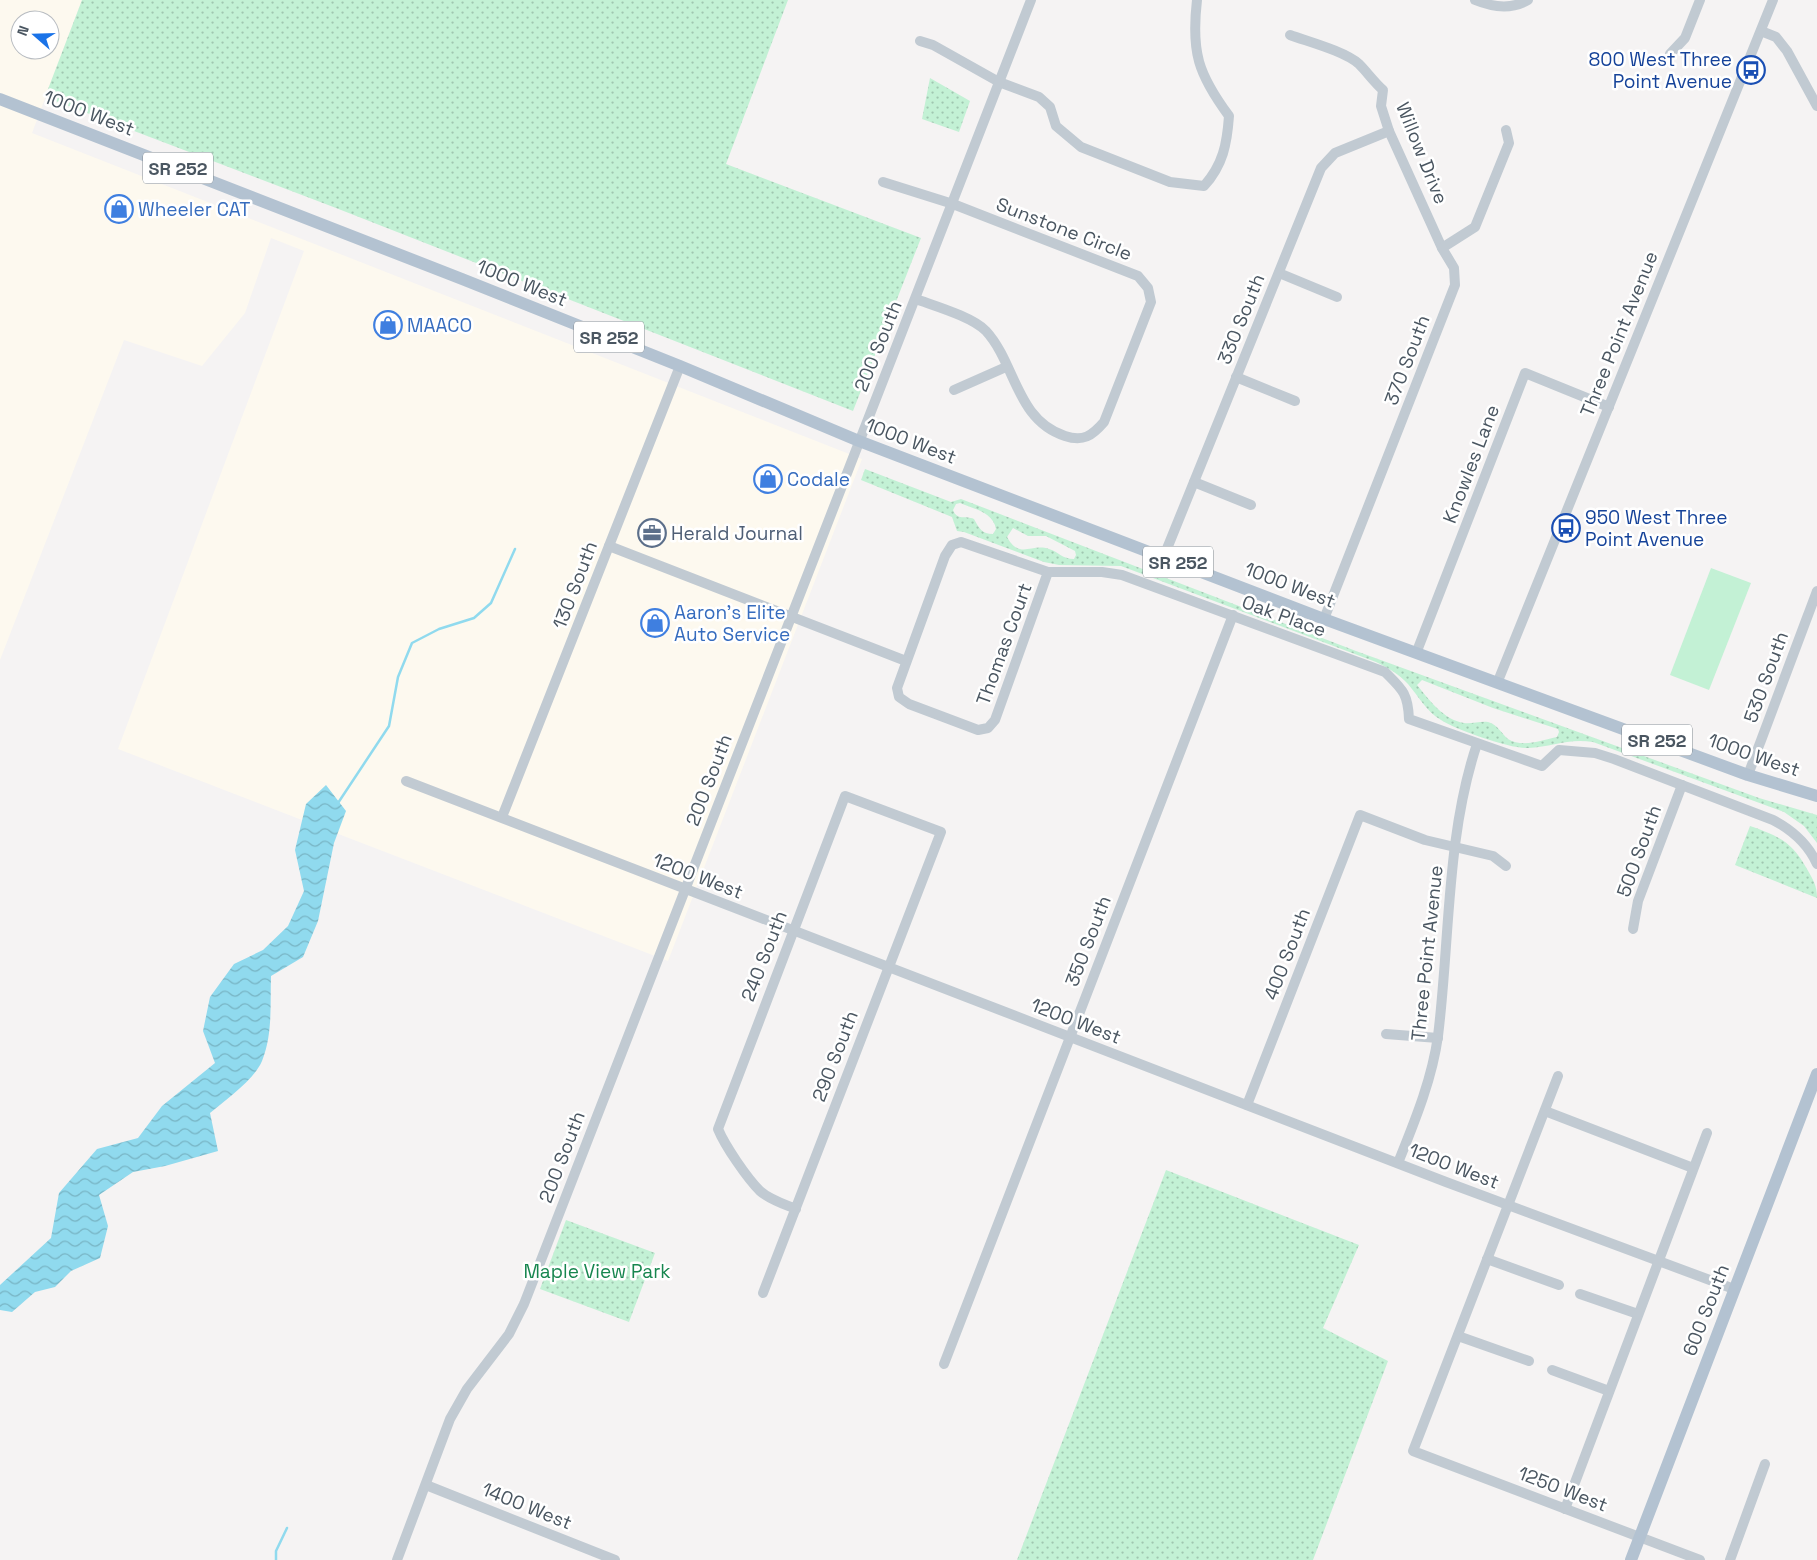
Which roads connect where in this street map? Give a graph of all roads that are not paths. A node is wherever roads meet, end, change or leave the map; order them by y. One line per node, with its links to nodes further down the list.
1 (1031, 0): 11 (street, 200 South)
2 (1197, 0): 11 (street)
3 (1475, 0): 4 (street)
4 (1528, 0)
5 (1700, 0): 10 (street)
6 (1773, 0): 7 (street, Three Point Avenue)
7 (1761, 31): 13 (street); 27 (street, Three Point Avenue)
8 (1290, 35): 14 (street, Willow Drive)
9 (920, 41): 11 (street)
10 (1670, 54)
11 (1000, 82): 17 (street, 200 South)
12 (0, 99): 22 (main road, 1000 West / SR 252)
13 (1817, 106)
14 (1389, 130): 18 (street, Willow Drive); 19 (street, 330 South)
15 (1506, 130): 18 (street)
16 (883, 182): 17 (street, Sunstone Circle)
17 (952, 204): 21 (street, 200 South); 23 (street, Sunstone Circle)
18 (1442, 248): 37 (street, 370 South)
19 (1279, 272): 20 (street); 24 (street, 330 South)
20 (1336, 297)
21 (916, 299): 23 (street, Sunstone Circle); 28 (street, 200 South)
22 (680, 366): 28 (main road, 1000 West / SR 252); 31 (street, 130 South)
23 (1006, 368): 25 (street)
24 (1236, 377): 26 (street); 29 (street, 330 South)
25 (954, 390)
26 (1295, 401)
27 (1609, 407): 38 (street, Knowles Lane); 40 (street, Three Point Avenue)
28 (859, 442): 32 (main road, 1000 West / SR 252); 36 (street, 200 South)
29 (1194, 482): 30 (street); 32 (street, 330 South)
30 (1251, 505)
31 (609, 546): 36 (street); 46 (street, 130 South)
32 (1164, 556): 37 (main road, 1000 West / SR 252)
33 (1048, 572): 35 (street, Oak Place); 39 (street, Thomas Court); 39 (street, Thomas Court)
34 (1817, 591): 42 (street, 530 South)
35 (1233, 615): 41 (street, Oak Place); 56 (street, 350 South)
36 (791, 617): 39 (street); 51 (street, 200 South)
37 (1324, 619): 38 (main road, 1000 West / SR 252)
38 (1417, 652): 40 (main road, 1000 West / SR 252)
39 (906, 660)
40 (1498, 681): 42 (main road, 1000 West / SR 252)
41 (1477, 744): 44 (street); 48 (street, Three Point Avenue)
42 (1748, 775): 45 (main road, 1000 West / SR 252)
43 (406, 781): 46 (street, 1200 West)
44 (1682, 786): 49 (street); 52 (street, 500 South)
45 (1817, 796)
46 (502, 817): 51 (street, 1200 West)
47 (941, 832): 53 (street, 240 South); 54 (street, 290 South)
48 (1456, 846): 50 (street); 57 (street, Three Point Avenue); 60 (street, 400 South)
49 (1817, 864)
50 (1506, 866)
51 (684, 890): 53 (street, 1200 West); 80 (street, 200 South)
52 (1634, 929)
53 (792, 931): 54 (street, 1200 West); 66 (street, 240 South)
54 (888, 967): 56 (street, 1200 West); 66 (street, 290 South)
55 (1386, 1034): 57 (street)
56 (1070, 1037): 60 (street, 1200 West); 76 (street, 350 South)
57 (1438, 1038): 63 (street, Three Point Avenue)
58 (1817, 1074): 70 (main road, 600 South)
59 (1558, 1076): 61 (street)
60 (1248, 1105): 63 (street, 1200 West)
61 (1545, 1111): 64 (street); 65 (street)
62 (1706, 1133): 64 (street)
63 (1398, 1163): 65 (street, 1200 West)
64 (1694, 1168): 68 (street)
65 (1508, 1206): 67 (street); 68 (street, 1200 West)
66 (796, 1209): 71 (street, 290 South)
67 (1487, 1260): 69 (street); 74 (street)
68 (1658, 1262): 70 (street, 1200 West); 73 (street)
69 (1559, 1285)
70 (1734, 1289): 82 (main road, 600 South)
71 (763, 1293)
72 (1580, 1294): 73 (street)
73 (1638, 1314): 78 (street)
74 (1458, 1336): 75 (street); 81 (street, 1250 West)
75 (1529, 1361)
76 (944, 1364)
77 (1552, 1370): 78 (street)
78 (1609, 1391): 81 (street)
79 (1765, 1464): 87 (street)
80 (426, 1485): 83 (street, 200 South); 84 (street, 1400 West)
81 (1565, 1509): 82 (street, 1250 West)
82 (1639, 1537): 85 (main road, 600 South); 86 (street, 1250 West)
83 (397, 1560)
84 (615, 1560)
85 (1631, 1560)
86 (1700, 1560)
87 (1730, 1560)

